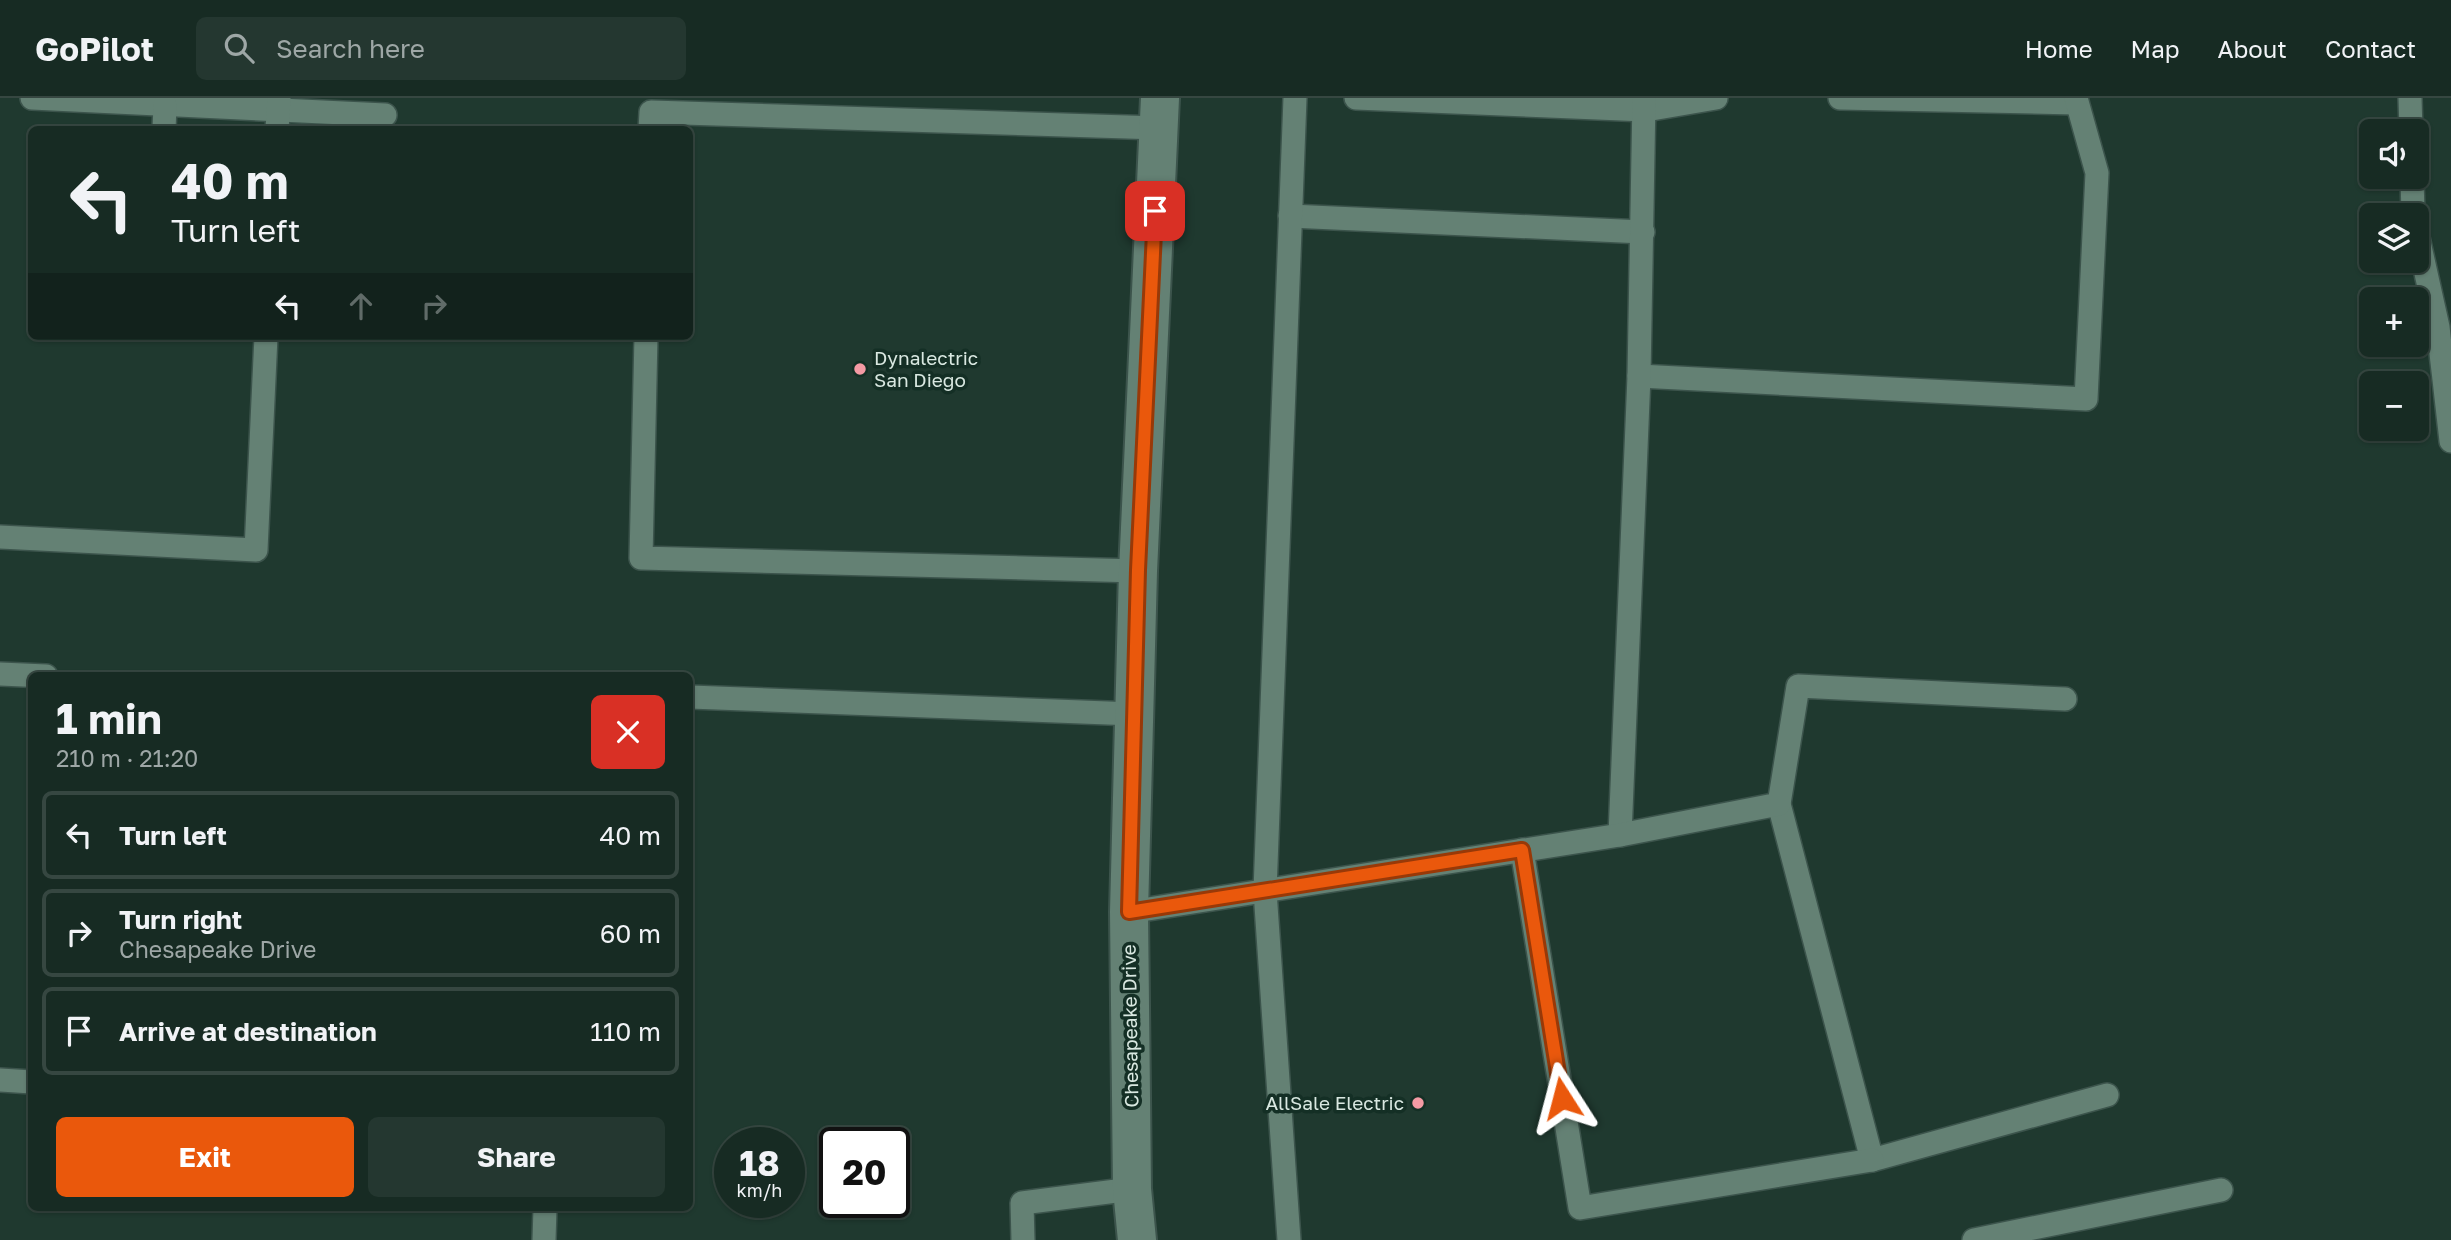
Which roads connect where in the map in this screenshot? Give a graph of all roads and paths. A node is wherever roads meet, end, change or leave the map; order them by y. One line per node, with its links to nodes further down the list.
1 (32, 98): 8 (lane)
2 (1295, 98): 16 (lane)
3 (1356, 98): 9 (lane)
4 (1716, 98): 9 (lane)
5 (1840, 98): 7 (lane)
6 (2410, 98): 13 (lane)
7 (2076, 101): 21 (lane)
8 (165, 104): 10 (lane); 14 (lane)
9 (1645, 104): 17 (lane)
10 (278, 112): 12 (lane)
11 (1159, 113): 15 (lane); 24 (street, Chesapeake Drive)
12 (385, 115)
13 (2411, 119)
14 (164, 126)
15 (650, 126)
16 (1290, 216): 17 (lane); 33 (lane)
17 (1643, 232): 21 (lane)
18 (2426, 273): 22 (lane)
19 (266, 340): 23 (lane)
20 (646, 340): 24 (lane)
21 (1639, 376): 31 (lane)
22 (2451, 441)
23 (0, 537)
24 (1138, 570): 29 (street, Chesapeake Drive)
25 (0, 674): 26 (lane)
26 (28, 675)
27 (693, 697): 29 (lane)
28 (2065, 699): 30 (lane)
29 (1134, 714): 34 (street, Chesapeake Drive)
30 (1779, 804): 31 (lane); 38 (lane)
31 (1620, 835): 32 (lane)
32 (1522, 850): 33 (lane); 38 (lane)
33 (1265, 891): 34 (lane); 45 (lane)
34 (1129, 912): 39 (street, Chesapeake Drive)
35 (0, 1080): 36 (lane)
36 (28, 1082)
37 (2107, 1095): 38 (lane)
38 (1872, 1160)
39 (1132, 1189): 43 (lane); 44 (street, Chesapeake Drive)
40 (2221, 1190): 46 (lane)
41 (545, 1211): 42 (lane)
42 (544, 1240)
43 (1023, 1240)
44 (1137, 1240)
45 (1289, 1240)
46 (1974, 1240)

